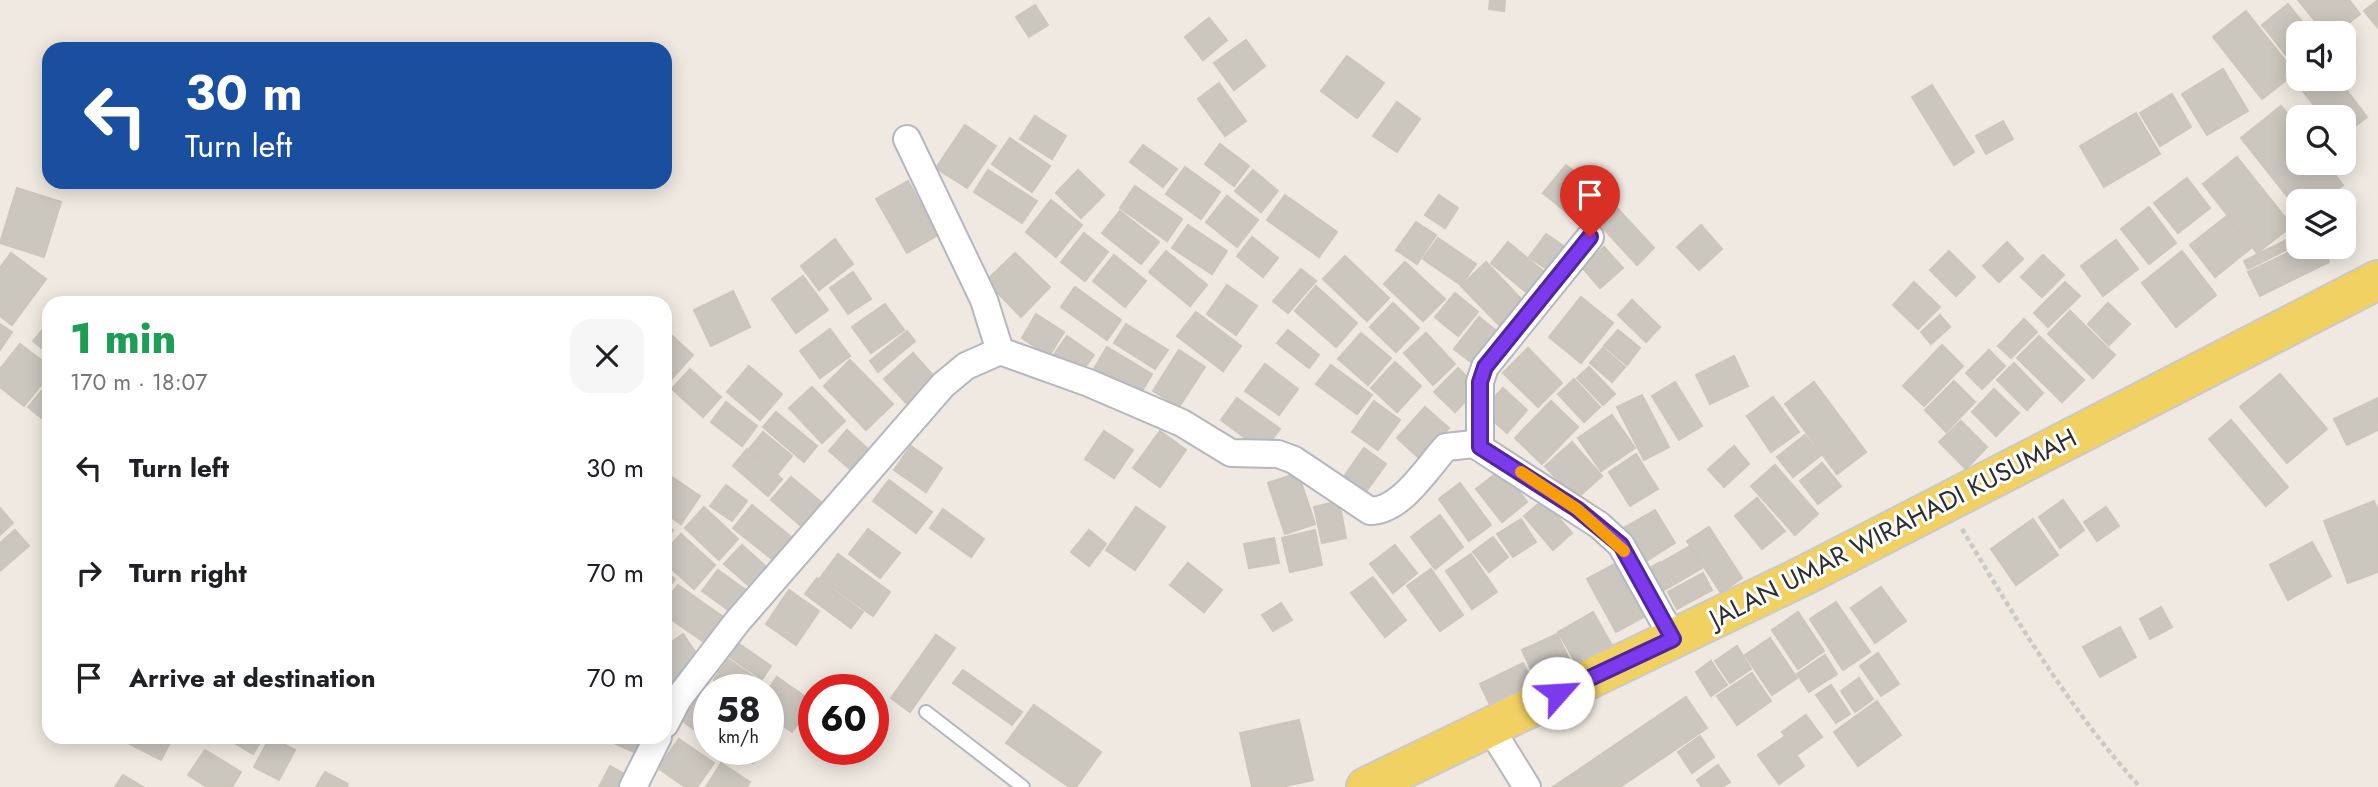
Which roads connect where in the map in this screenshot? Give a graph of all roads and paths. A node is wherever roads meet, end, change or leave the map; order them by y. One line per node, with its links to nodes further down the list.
1 (907, 139): 4 (street)
2 (1590, 237): 5 (street)
3 (2378, 280): 6 (main road, JALAN UMAR WIRAHADI KUSUMAH)
4 (1000, 351): 5 (street); 8 (street)
5 (1480, 447): 7 (street)
6 (1947, 502): 7 (main road, JALAN UMAR WIRAHADI KUSUMAH); 16 (path)
7 (1673, 639): 10 (main road, JALAN UMAR WIRAHADI KUSUMAH)
8 (672, 711)
9 (926, 712): 13 (lane)
10 (1489, 726): 14 (main road, JALAN UMAR WIRAHADI KUSUMAH); 15 (street)
11 (654, 744): 12 (street)
12 (633, 787)
13 (1023, 787)
14 (1366, 787)
15 (1527, 787)
16 (2140, 787)

